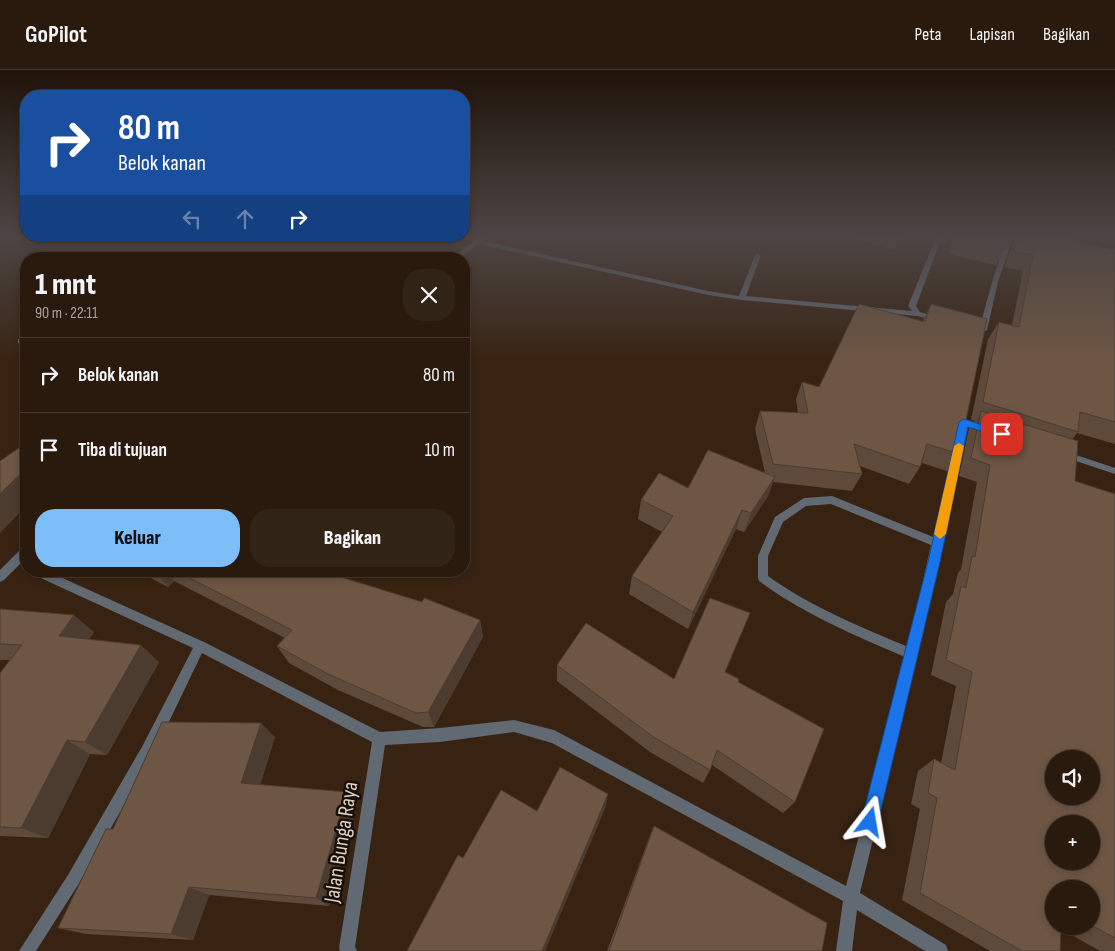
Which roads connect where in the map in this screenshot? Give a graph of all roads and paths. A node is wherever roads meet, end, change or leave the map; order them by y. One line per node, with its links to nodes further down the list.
1 (641, 278): 5 (street)
2 (749, 278): 5 (street)
3 (922, 278): 6 (street)
4 (996, 278): 9 (street)
5 (742, 298): 6 (street)
6 (916, 314): 7 (street)
7 (945, 321)
8 (974, 328): 9 (street)
9 (983, 330): 10 (street)
10 (982, 339)
11 (962, 432): 14 (street)
12 (1058, 452): 13 (street)
13 (1115, 471)
14 (938, 543): 21 (street); 21 (street)
15 (20, 557): 16 (street)
16 (15, 562): 17 (street); 19 (street)
17 (20, 564)
18 (49, 577): 20 (street)
19 (0, 578)
20 (200, 646): 22 (street); 24 (street)
21 (912, 654): 23 (street)
22 (379, 739): 23 (street); 25 (street, Jalan Bunga Raya)
23 (851, 897): 26 (street); 27 (street)
24 (27, 951)
25 (349, 951)
26 (844, 951)
27 (940, 951)

